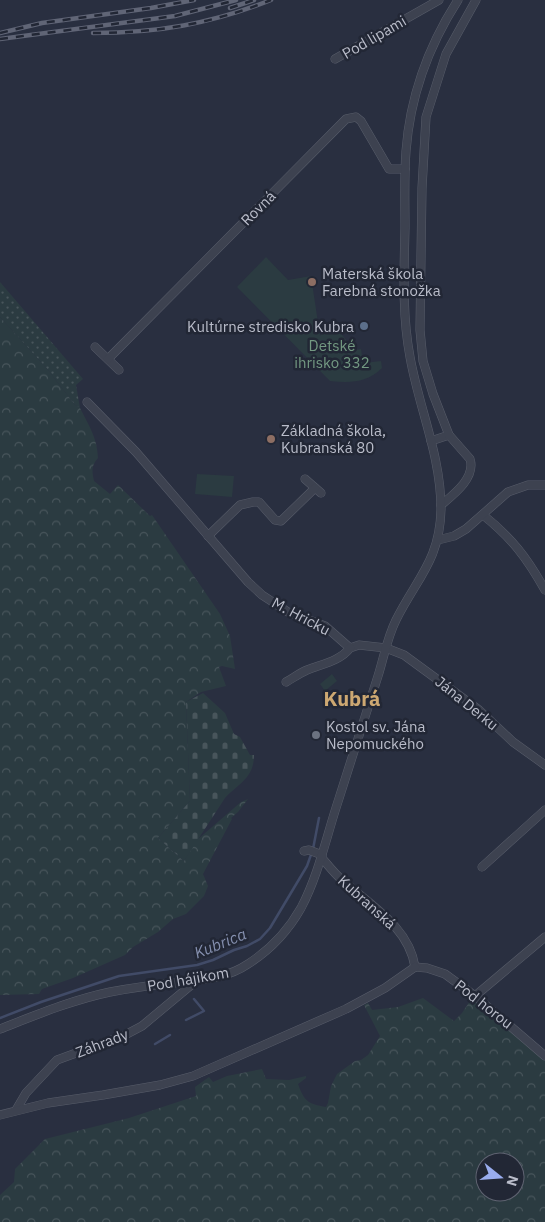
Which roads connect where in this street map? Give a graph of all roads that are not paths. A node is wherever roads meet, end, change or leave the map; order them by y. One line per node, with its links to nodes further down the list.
1 (439, 0): 6 (street, Pod lipami)
2 (458, 0): 4 (street)
3 (476, 0): 5 (street)
4 (432, 49): 5 (street); 7 (street)
5 (446, 54): 8 (street)
6 (335, 59)
7 (411, 115): 8 (street); 9 (street)
8 (426, 117): 11 (street)
9 (405, 169): 10 (street); 17 (street, Rovná)
10 (406, 188): 11 (street); 13 (street)
11 (422, 188): 12 (street)
12 (421, 257): 13 (street); 14 (street)
13 (404, 258): 15 (street)
14 (420, 330): 15 (street); 19 (street)
15 (406, 331): 20 (street)
16 (95, 347): 17 (street)
17 (108, 359): 18 (street)
18 (119, 370)
19 (433, 394): 20 (street); 22 (street)
20 (420, 398): 23 (street)
21 (87, 402): 28 (street, M. Hricku)
22 (449, 435): 23 (street); 26 (street)
23 (432, 441): 26 (street)
24 (305, 479): 28 (street)
25 (545, 485): 27 (street)
26 (441, 505): 29 (street)
27 (483, 515): 29 (street); 30 (street)
28 (208, 536): 31 (street, M. Hricku)
29 (438, 540): 32 (street)
30 (545, 590)
31 (350, 648): 32 (street); 33 (street)
32 (386, 648): 34 (street, Jána Derku); 37 (street)
33 (286, 682)
34 (545, 765)
35 (545, 810): 38 (street)
36 (307, 850): 37 (street)
37 (320, 855): 40 (street, Kubranská); 41 (street, Pod hájikom)
38 (482, 866)
39 (545, 937): 42 (street)
40 (415, 967): 42 (street, Pod horou); 45 (street)
41 (196, 980): 43 (street, Pod hájikom); 45 (street, Záhrady)
42 (476, 996): 44 (street, Pod horou)
43 (0, 1028)
44 (545, 1056)
45 (16, 1110): 46 (street)
46 (0, 1114)

